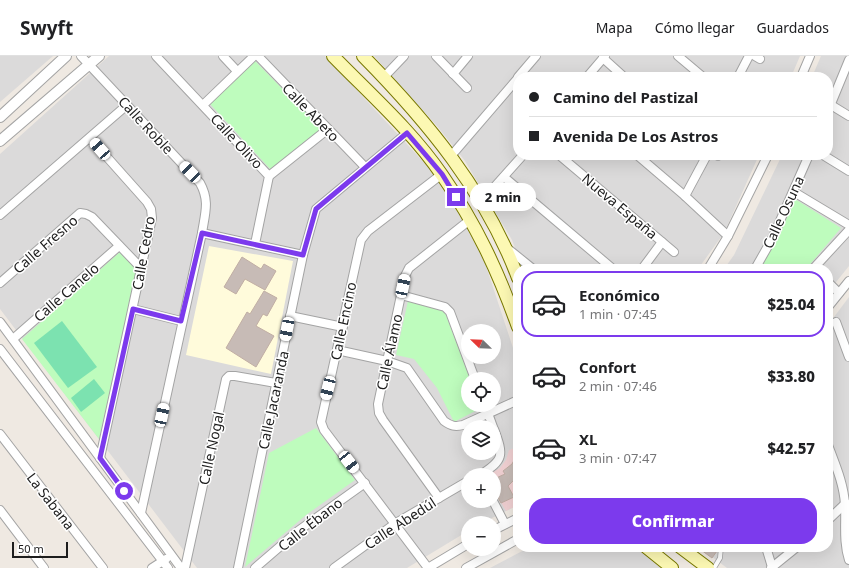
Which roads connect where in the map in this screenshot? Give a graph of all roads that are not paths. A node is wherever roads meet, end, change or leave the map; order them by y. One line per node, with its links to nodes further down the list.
1 (66, 56): 37 (street)
2 (81, 56): 20 (street, Calle Roble)
3 (99, 56): 20 (street)
4 (156, 56): 34 (street, Calle Olivo)
5 (223, 56): 21 (street)
6 (254, 56): 21 (street)
7 (258, 56): 38 (street, Calle Abeto)
8 (333, 56): 39 (main road)
9 (363, 56): 29 (main road)
10 (404, 56): 29 (street)
11 (436, 56): 28 (street)
12 (468, 56): 28 (street)
13 (536, 56): 22 (street)
14 (678, 56): 25 (street)
15 (749, 56): 26 (street)
16 (810, 56): 27 (street)
17 (841, 56): 19 (street)
18 (604, 57): 23 (street); 24 (street)
19 (849, 61): 32 (street)
20 (89, 65): 33 (street, Calle Roble); 42 (street)
21 (238, 72): 34 (street)
22 (522, 72)
23 (591, 72)
24 (619, 72)
25 (697, 72)
26 (741, 72)
27 (803, 72)
28 (453, 74): 31 (street)
29 (384, 77): 40 (main road)
30 (513, 83): 44 (street)
31 (467, 88)
32 (833, 99)
33 (127, 105): 41 (street); 64 (street, Calle Roble)
34 (203, 105): 55 (street, Calle Olivo)
35 (833, 110): 36 (street)
36 (849, 116)
37 (0, 117)
38 (328, 130): 52 (street, Calle Abeto); 55 (street)
39 (407, 133): 43 (main road); 52 (street, Calle Jacaranda)
40 (437, 137): 43 (main road); 44 (main road)
41 (90, 138): 60 (street); 79 (street, Calle Cedro)
42 (0, 141)
43 (422, 151): 54 (main road)
44 (451, 156): 59 (main road)
45 (519, 160): 56 (street)
46 (565, 160): 66 (street, Nueva España)
47 (643, 160): 58 (street)
48 (704, 160): 58 (street)
49 (766, 160): 65 (street)
50 (807, 160): 57 (street, Calle Osuna)
51 (831, 160): 53 (street)
52 (365, 167): 71 (street, Calle Jacaranda)
53 (849, 171)
54 (442, 174): 61 (main road); 92 (street, Calle Encino)
55 (270, 176): 67 (street, Calle Olivo)
56 (504, 177): 59 (street); 74 (street)
57 (794, 192): 62 (street); 77 (street, Calle Osuna)
58 (685, 196): 65 (street)
59 (481, 202): 69 (main road)
60 (0, 215)
61 (471, 219): 84 (street, Calle Álamo); 87 (main road)
62 (849, 226)
63 (849, 230): 78 (street)
64 (202, 233): 67 (street); 89 (street, Calle Roble)
65 (728, 236): 76 (street)
66 (662, 242): 70 (street, Nueva España); 75 (street)
67 (255, 244): 71 (street)
68 (118, 246): 79 (street, Calle Fresno); 81 (street, Calle Fresno); 93 (street, Calle Canelo)
69 (507, 248): 72 (main road); 73 (street)
70 (674, 252)
71 (303, 255): 88 (street, Calle Jacaranda)
72 (513, 264)
73 (527, 264)
74 (607, 264)
75 (646, 264)
76 (711, 264)
77 (758, 264)
78 (818, 264)
79 (142, 269): 86 (street, Calle Cedro)
80 (849, 281): 83 (street)
81 (0, 283)
82 (833, 287): 83 (street)
83 (839, 293): 85 (street)
84 (401, 295): 97 (street, Calle Álamo); 98 (street)
85 (833, 300)
86 (133, 309): 89 (street); 104 (street, Calle Cedro)
87 (513, 314)
88 (290, 316): 92 (street); 99 (street, Calle Jacaranda)
89 (181, 321): 114 (street, Calle Roble)
90 (0, 322): 93 (street)
91 (836, 322): 96 (street)
92 (343, 327): 95 (street, Calle Encino)
93 (12, 339): 104 (street)
94 (0, 349): 129 (street)
95 (337, 350): 97 (street); 108 (street, Calle Encino)
96 (849, 357)
97 (387, 361): 101 (street); 110 (street, Calle Álamo)
98 (472, 372)
99 (276, 383): 136 (street, Calle Nogal); 137 (street, Calle Jacaranda)
100 (513, 402): 101 (street)
101 (488, 413): 102 (street)
102 (491, 420)
103 (0, 434): 132 (street, La Sabana)
104 (100, 458): 114 (street)
105 (833, 459): 111 (street)
106 (500, 460): 107 (street)
107 (490, 468)
108 (366, 483): 117 (street, Calle Encino); 138 (street, Calle Ébano)
109 (461, 486): 110 (street, Calle Abedúl)
110 (439, 498): 117 (street, Calle Abedúl)
111 (847, 501): 115 (street); 128 (street)
112 (497, 508): 118 (street)
113 (0, 510): 131 (street)
114 (141, 513): 127 (street)
115 (833, 515)
116 (513, 520): 118 (street)
117 (396, 523): 139 (street, Calle Abedúl); 140 (street, Calle Encino)
118 (504, 524): 119 (street)
119 (501, 526)
120 (513, 542): 141 (street)
121 (461, 548): 140 (street)
122 (652, 552): 142 (main road)
123 (688, 552): 143 (main road)
124 (720, 552): 144 (lane)
125 (768, 552): 130 (street)
126 (791, 552): 130 (street)
127 (172, 555): 129 (street); 135 (street)
128 (849, 560)
129 (162, 561): 133 (street); 134 (street)
130 (772, 567)
131 (44, 568)
132 (103, 568)
133 (152, 568)
134 (168, 568)
135 (182, 568)
136 (185, 568)
137 (238, 568)
138 (256, 568)
139 (334, 568)
140 (428, 568)
141 (466, 568)
142 (672, 568)
143 (708, 568)
144 (714, 568)

